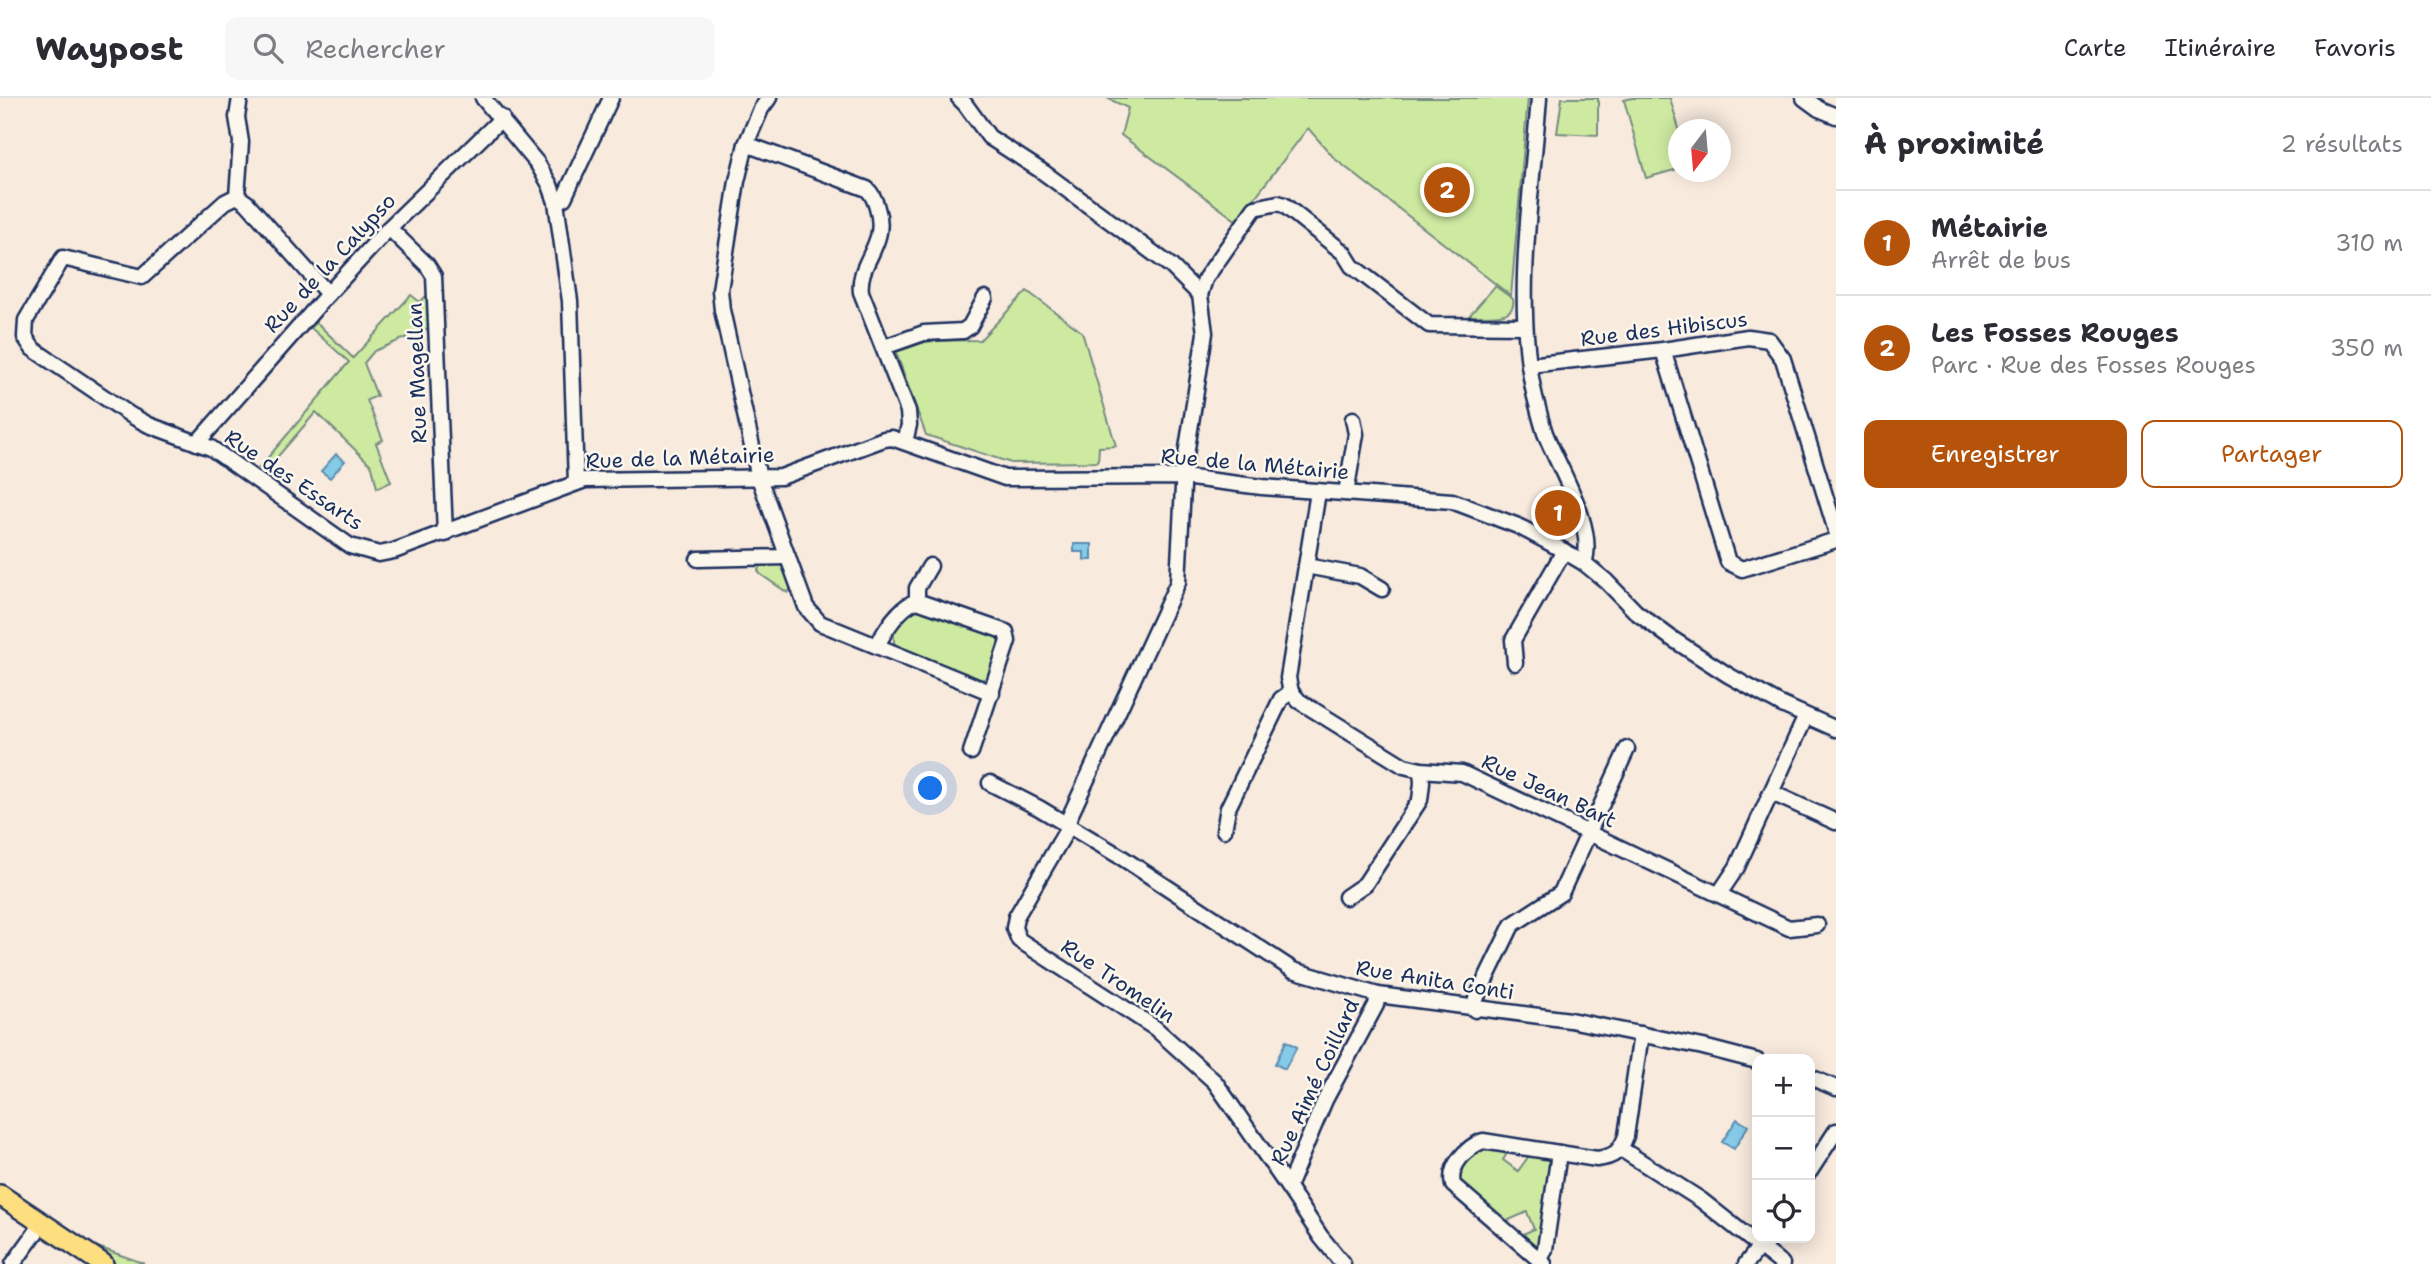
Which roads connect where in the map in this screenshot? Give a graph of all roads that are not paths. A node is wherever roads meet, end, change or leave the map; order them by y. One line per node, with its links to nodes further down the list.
1 (240, 98): 11 (street)
2 (483, 98): 9 (street, Rue de la Métairie)
3 (611, 98): 12 (street)
4 (769, 98): 10 (street)
5 (959, 98): 15 (street)
6 (1539, 98): 17 (street)
7 (1804, 98): 8 (street)
8 (1836, 116)
9 (502, 118): 12 (street, Rue de la Métairie); 13 (street, Rue de la Calypso)
10 (746, 144): 18 (street); 25 (street)
11 (237, 196): 14 (street); 23 (street, Rue des Essarts)
12 (556, 202): 26 (street, Rue de la Métairie)
13 (389, 228): 14 (street, Rue de la Calypso); 30 (street, Rue Magellan)
14 (328, 294): 23 (street, Rue de la Calypso)
15 (1200, 295): 17 (street); 24 (street, Rue Tromelin)
16 (985, 298): 18 (street)
17 (1525, 326): 20 (street)
18 (884, 347): 22 (street)
19 (1663, 350): 20 (street, Rue des Hibiscus); 29 (street, Rue des Hibiscus); 31 (street)
20 (1529, 365): 35 (street)
21 (1353, 419): 28 (street)
22 (905, 442): 24 (street, Rue de la Métairie); 25 (street, Rue de la Métairie)
23 (197, 443): 30 (street, Rue des Essarts)
24 (1183, 477): 27 (street, Rue de la Métairie); 52 (street, Rue Tromelin)
25 (759, 478): 26 (street, Rue de la Métairie); 33 (street)
26 (576, 483): 30 (street, Rue des Essarts)
27 (1318, 492): 28 (street, Rue de la Métairie); 37 (street)
28 (1346, 493): 32 (street, Rue de la Métairie)
29 (1836, 531)
30 (445, 534)
31 (1836, 540)
32 (1564, 551): 35 (street, Rue de la Métairie); 41 (street)
33 (788, 557): 34 (street); 40 (street)
34 (698, 559)
35 (1584, 564): 44 (street, Rue de la Métairie)
36 (930, 566): 39 (street)
37 (1306, 566): 38 (street); 42 (street)
38 (1382, 589)
39 (917, 601): 40 (street); 43 (street)
40 (877, 646): 43 (street)
41 (1515, 663)
42 (1291, 692): 48 (street, Rue Jean Bart); 53 (street)
43 (992, 693): 47 (street)
44 (1806, 716): 45 (street, Rue de la Métairie); 50 (street)
45 (1836, 729)
46 (1627, 749): 54 (street)
47 (971, 752)
48 (1421, 770): 54 (street, Rue Jean Bart); 56 (street)
49 (990, 783): 52 (street, Rue Anita Conti)
50 (1772, 793): 51 (street); 55 (street)
51 (1836, 822)
52 (1067, 824): 58 (street, Rue Anita Conti); 68 (street, Rue Tromelin)
53 (1224, 830)
54 (1589, 833): 55 (street, Rue Jean Bart); 59 (street)
55 (1719, 894): 57 (street, Rue Jean Bart)
56 (1346, 897)
57 (1817, 925)
58 (1378, 995): 59 (street, Rue Anita Conti); 68 (street, Rue Aimé Coillard)
59 (1475, 1010): 60 (street, Rue Anita Conti)
60 (1641, 1034): 61 (street, Rue Anita Conti); 65 (street)
61 (1752, 1060)
62 (1815, 1079): 63 (street)
63 (1836, 1088)
64 (1836, 1131): 67 (street)
65 (1621, 1149): 66 (street); 71 (street)
66 (1559, 1153): 74 (street); 74 (street)
67 (1815, 1163)
68 (1288, 1187): 77 (street, Rue Tromelin)
69 (0, 1195): 70 (main road)
70 (42, 1224): 75 (street); 76 (main road)
71 (1752, 1234)
72 (1762, 1243): 78 (street)
73 (1764, 1243): 79 (street)
74 (1542, 1262)
75 (13, 1264)
76 (103, 1264)
77 (1343, 1264)
78 (1746, 1264)
79 (1782, 1264)

